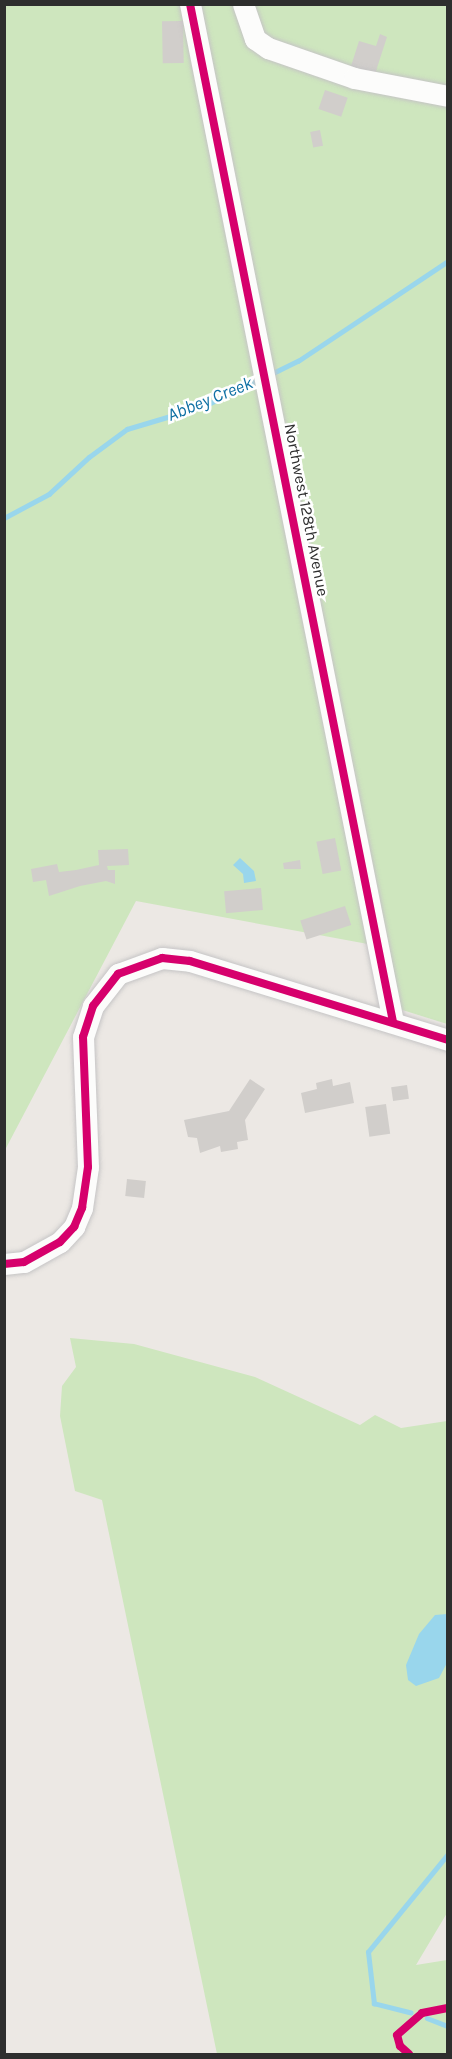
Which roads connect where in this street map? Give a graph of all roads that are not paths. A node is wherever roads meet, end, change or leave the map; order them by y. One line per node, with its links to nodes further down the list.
1 (190, 4): 4 (street, Northwest 128th Avenue)
2 (243, 4): 3 (street)
3 (447, 96)
4 (393, 1022): 5 (street); 6 (street)
5 (447, 1040)
6 (4, 1264)

